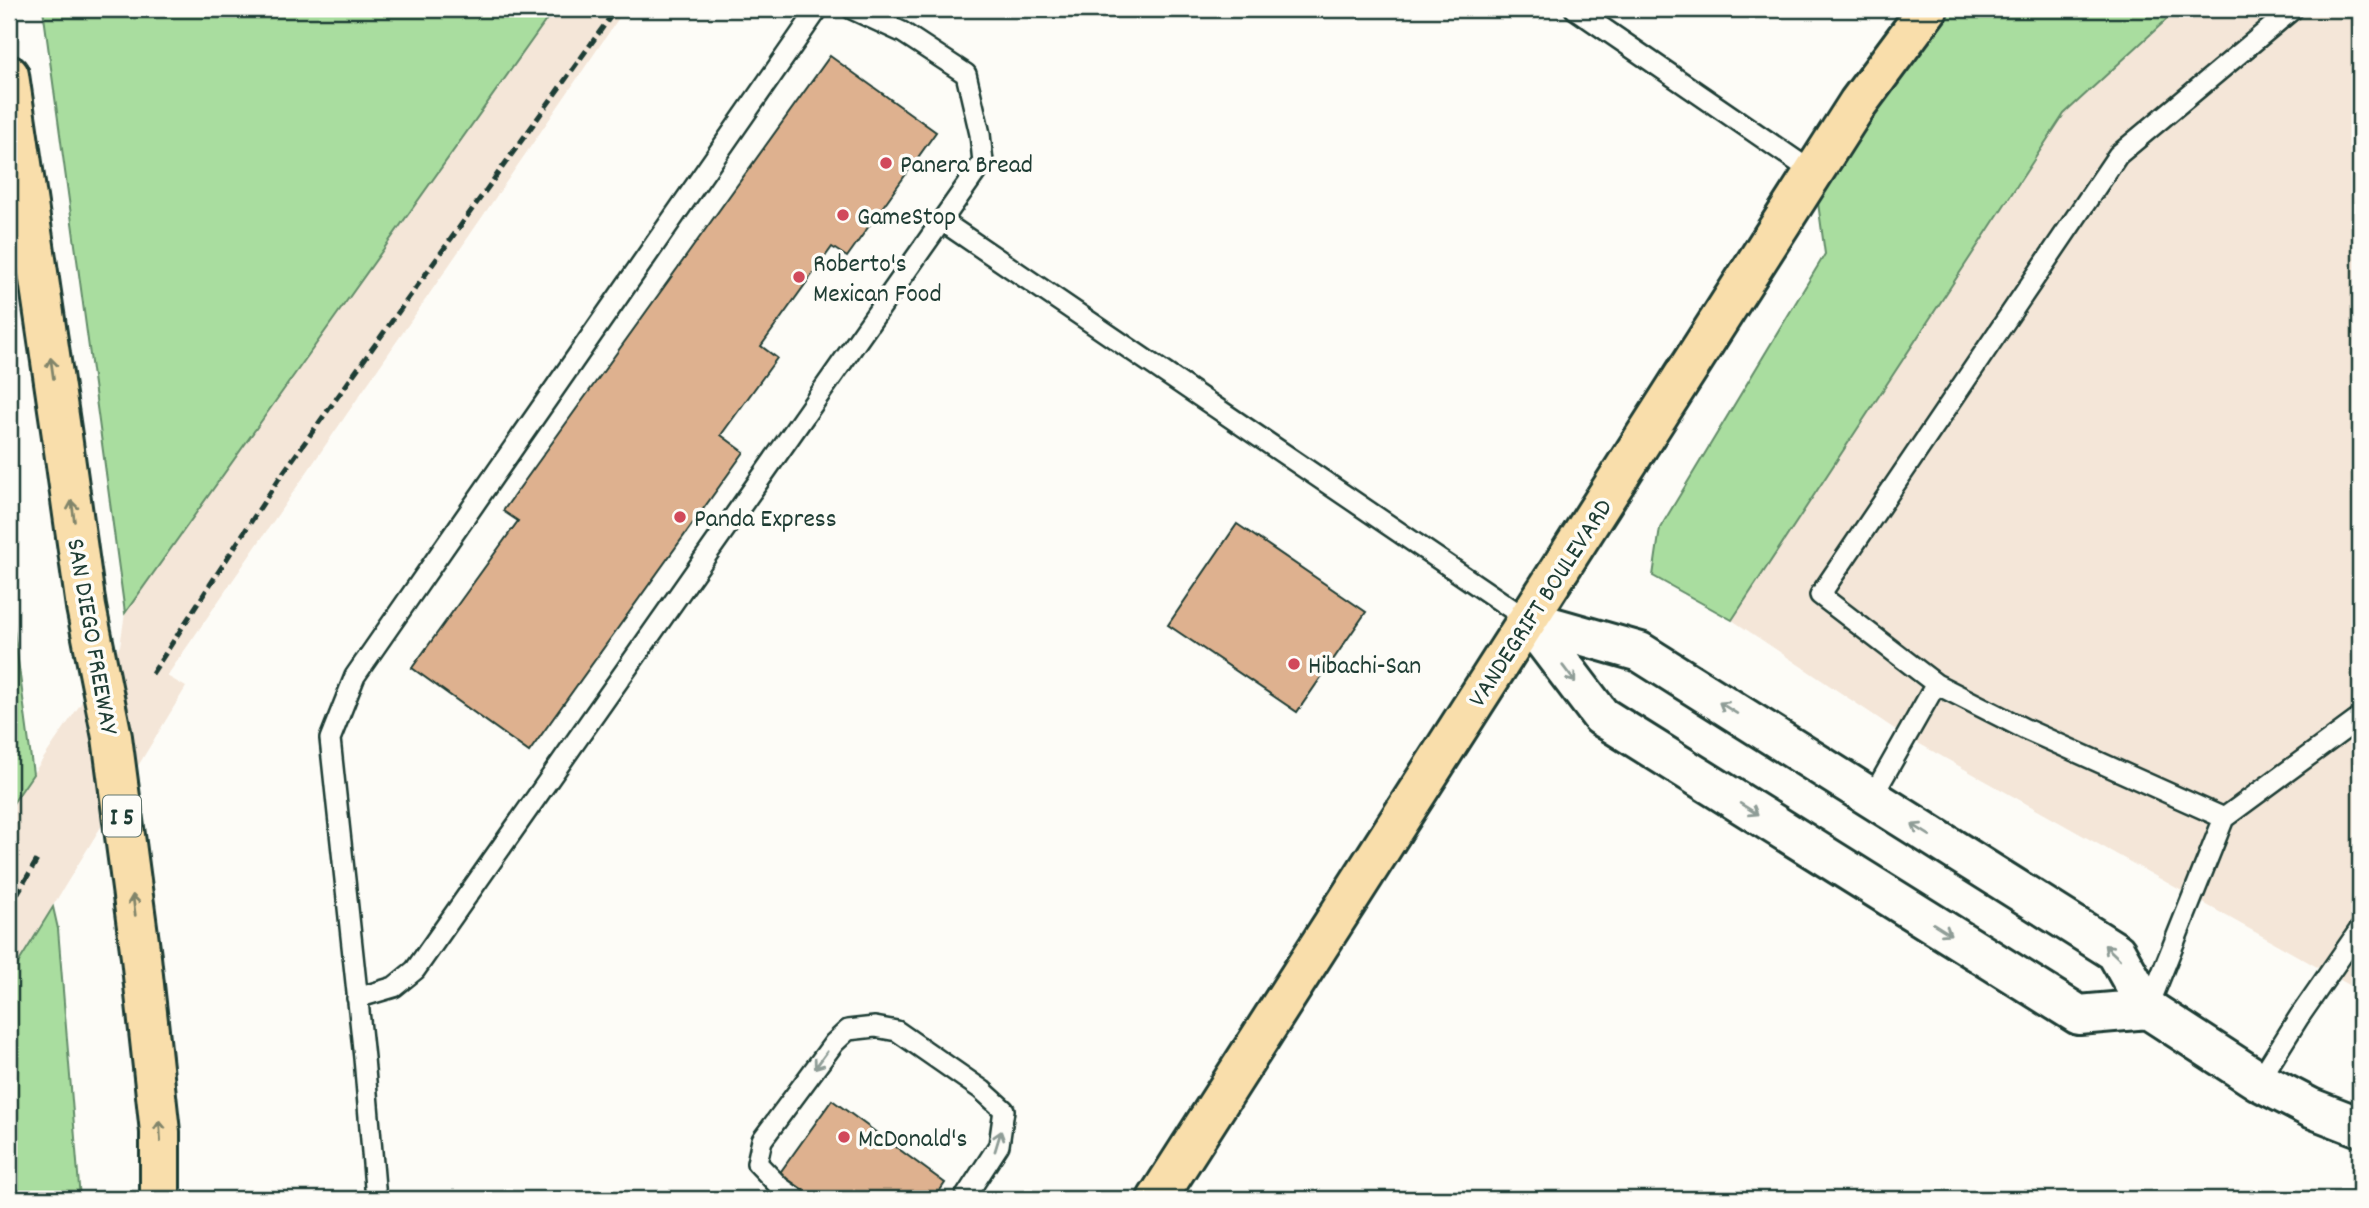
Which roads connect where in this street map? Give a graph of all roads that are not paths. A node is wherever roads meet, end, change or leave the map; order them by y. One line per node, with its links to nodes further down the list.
1 (818, 9): 15 (lane)
2 (852, 9): 8 (lane)
3 (1575, 9): 7 (lane)
4 (1928, 9): 7 (main road, VANDEGRIFT BOULEVARD)
5 (2293, 9): 10 (lane)
6 (9, 75): 19 (main road, SAN DIEGO FREEWAY / I 5, one-way to 6, bridge)
7 (1814, 173): 9 (main road, VANDEGRIFT BOULEVARD)
8 (942, 221): 9 (lane); 15 (lane)
9 (1528, 620): 12 (street, one-way to 9); 16 (street, one-way to 16); 23 (main road, VANDEGRIFT BOULEVARD)
10 (1936, 684): 12 (lane); 13 (lane)
11 (2360, 718): 13 (lane)
12 (1871, 799): 16 (street, one-way to 12)
13 (2224, 818): 16 (lane)
14 (2360, 929): 17 (lane)
15 (357, 998): 20 (lane)
16 (2148, 1009): 17 (street)
17 (2259, 1081): 18 (street)
18 (2360, 1127)
19 (160, 1199)
20 (376, 1199)
21 (797, 1199): 22 (lane, one-way to 21)
22 (964, 1199)
23 (1157, 1199)

